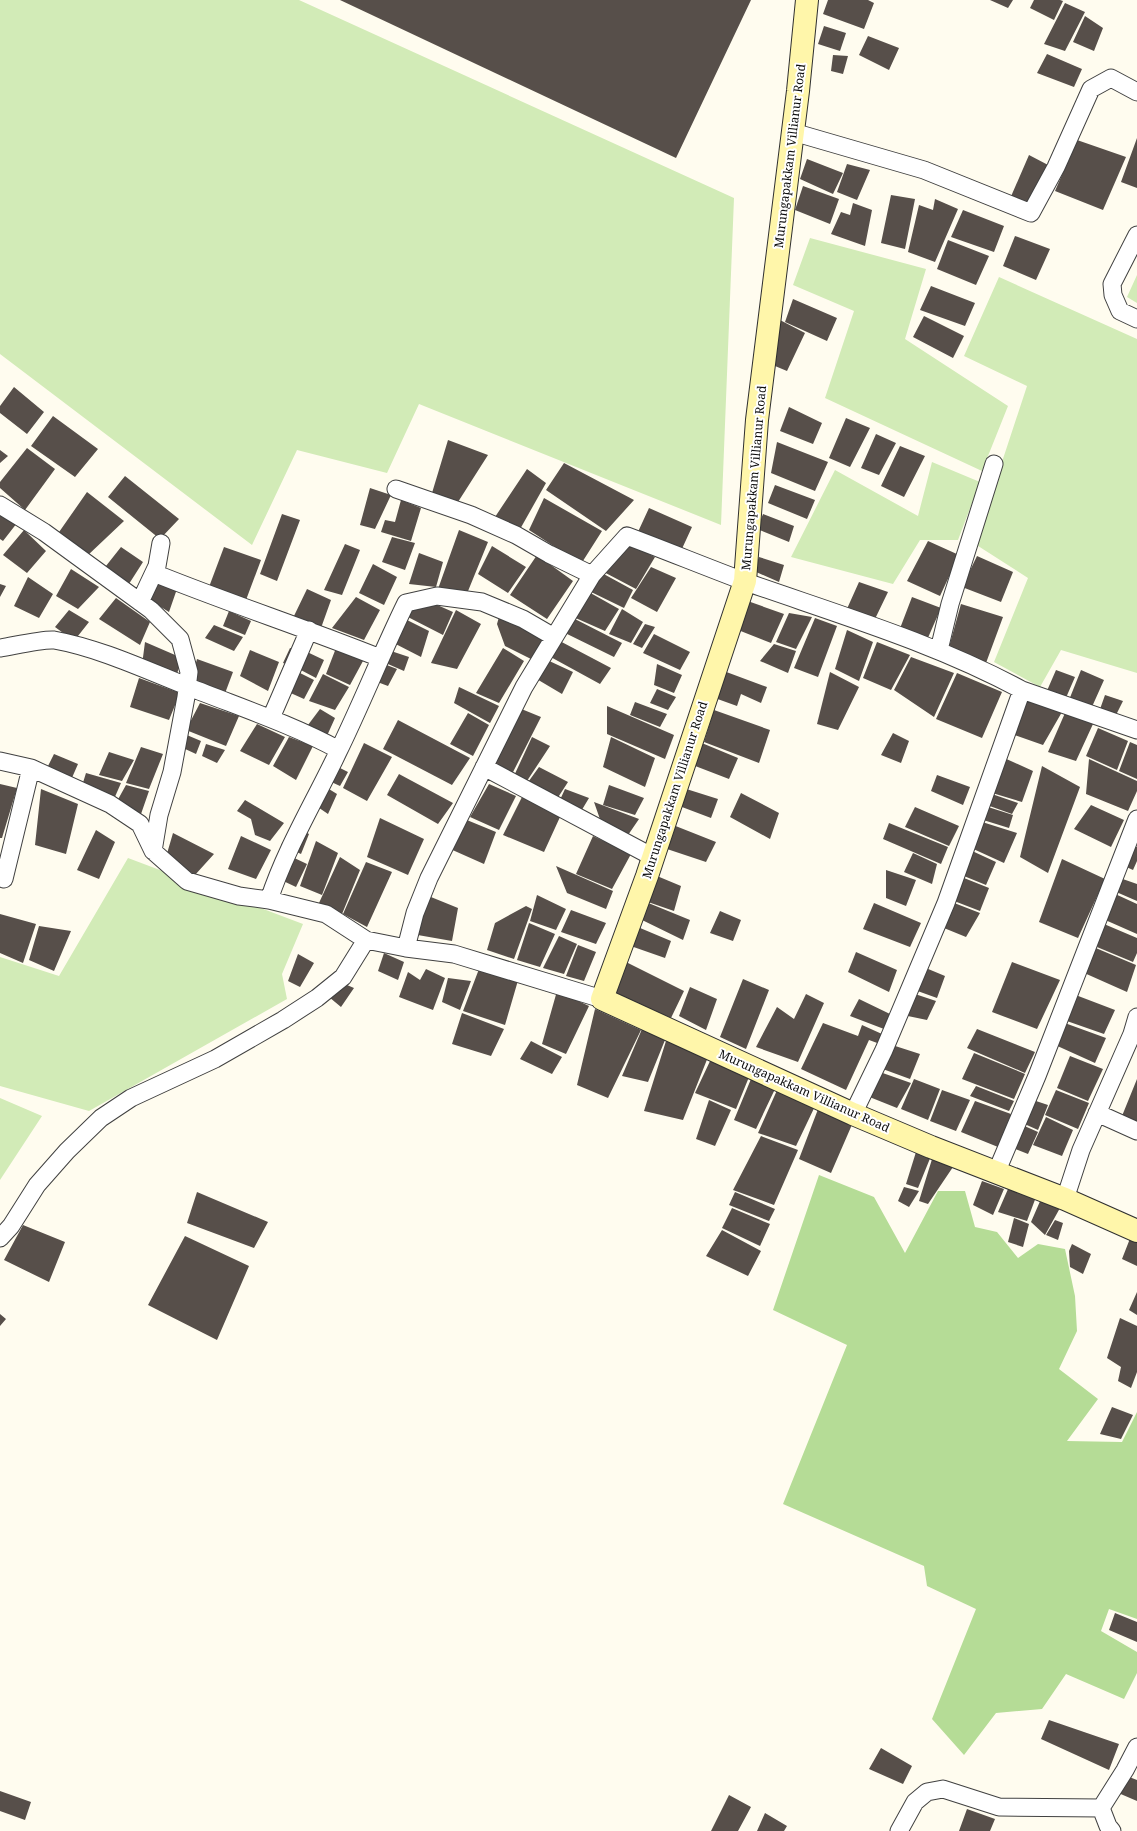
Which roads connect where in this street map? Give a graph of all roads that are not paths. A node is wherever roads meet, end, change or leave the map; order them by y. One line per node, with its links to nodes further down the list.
1 (807, 0): 3 (main road, Murungapakkam Villianur Road)
2 (1137, 92): 3 (street)
3 (793, 132): 12 (main road, Murungapakkam Villianur Road)
4 (1137, 236): 5 (street)
5 (1137, 319)
6 (994, 464): 17 (street)
7 (396, 489): 11 (street)
8 (1, 507): 13 (street)
9 (161, 543): 10 (street)
10 (154, 573): 13 (street); 14 (street)
11 (592, 575): 12 (street); 15 (street)
12 (745, 581): 17 (street); 29 (main road, Murungapakkam Villianur Road)
13 (140, 602): 19 (street)
14 (309, 630): 18 (street); 21 (street)
15 (554, 637): 18 (street); 25 (street)
16 (0, 648): 19 (street)
17 (939, 650): 20 (street)
18 (380, 658): 23 (street)
19 (188, 686): 21 (street); 28 (street)
20 (1022, 690): 22 (street); 37 (street)
21 (271, 718): 23 (street)
22 (1137, 730)
23 (339, 750): 31 (street)
24 (0, 761): 26 (street)
25 (484, 767): 29 (street); 33 (street)
26 (31, 768): 28 (street); 30 (street)
27 (1137, 819): 39 (street)
28 (153, 851): 31 (street)
29 (653, 857): 34 (main road, Murungapakkam Villianur Road)
30 (4, 879)
31 (269, 900): 32 (street)
32 (366, 940): 33 (street); 42 (street)
33 (406, 948): 34 (street)
34 (602, 998): 37 (main road, Murungapakkam Villianur Road)
35 (1137, 1017): 36 (street)
36 (1097, 1113): 38 (street); 40 (street)
37 (853, 1114): 39 (main road, Murungapakkam Villianur Road)
38 (1137, 1131)
39 (996, 1173): 40 (main road, Murungapakkam Villianur Road)
40 (1065, 1199): 41 (main road, Murungapakkam Villianur Road)
41 (1137, 1231)
42 (0, 1238)
43 (1137, 1747): 44 (street)
44 (1101, 1808): 45 (street); 46 (street)
45 (899, 1831)
46 (1112, 1831)

